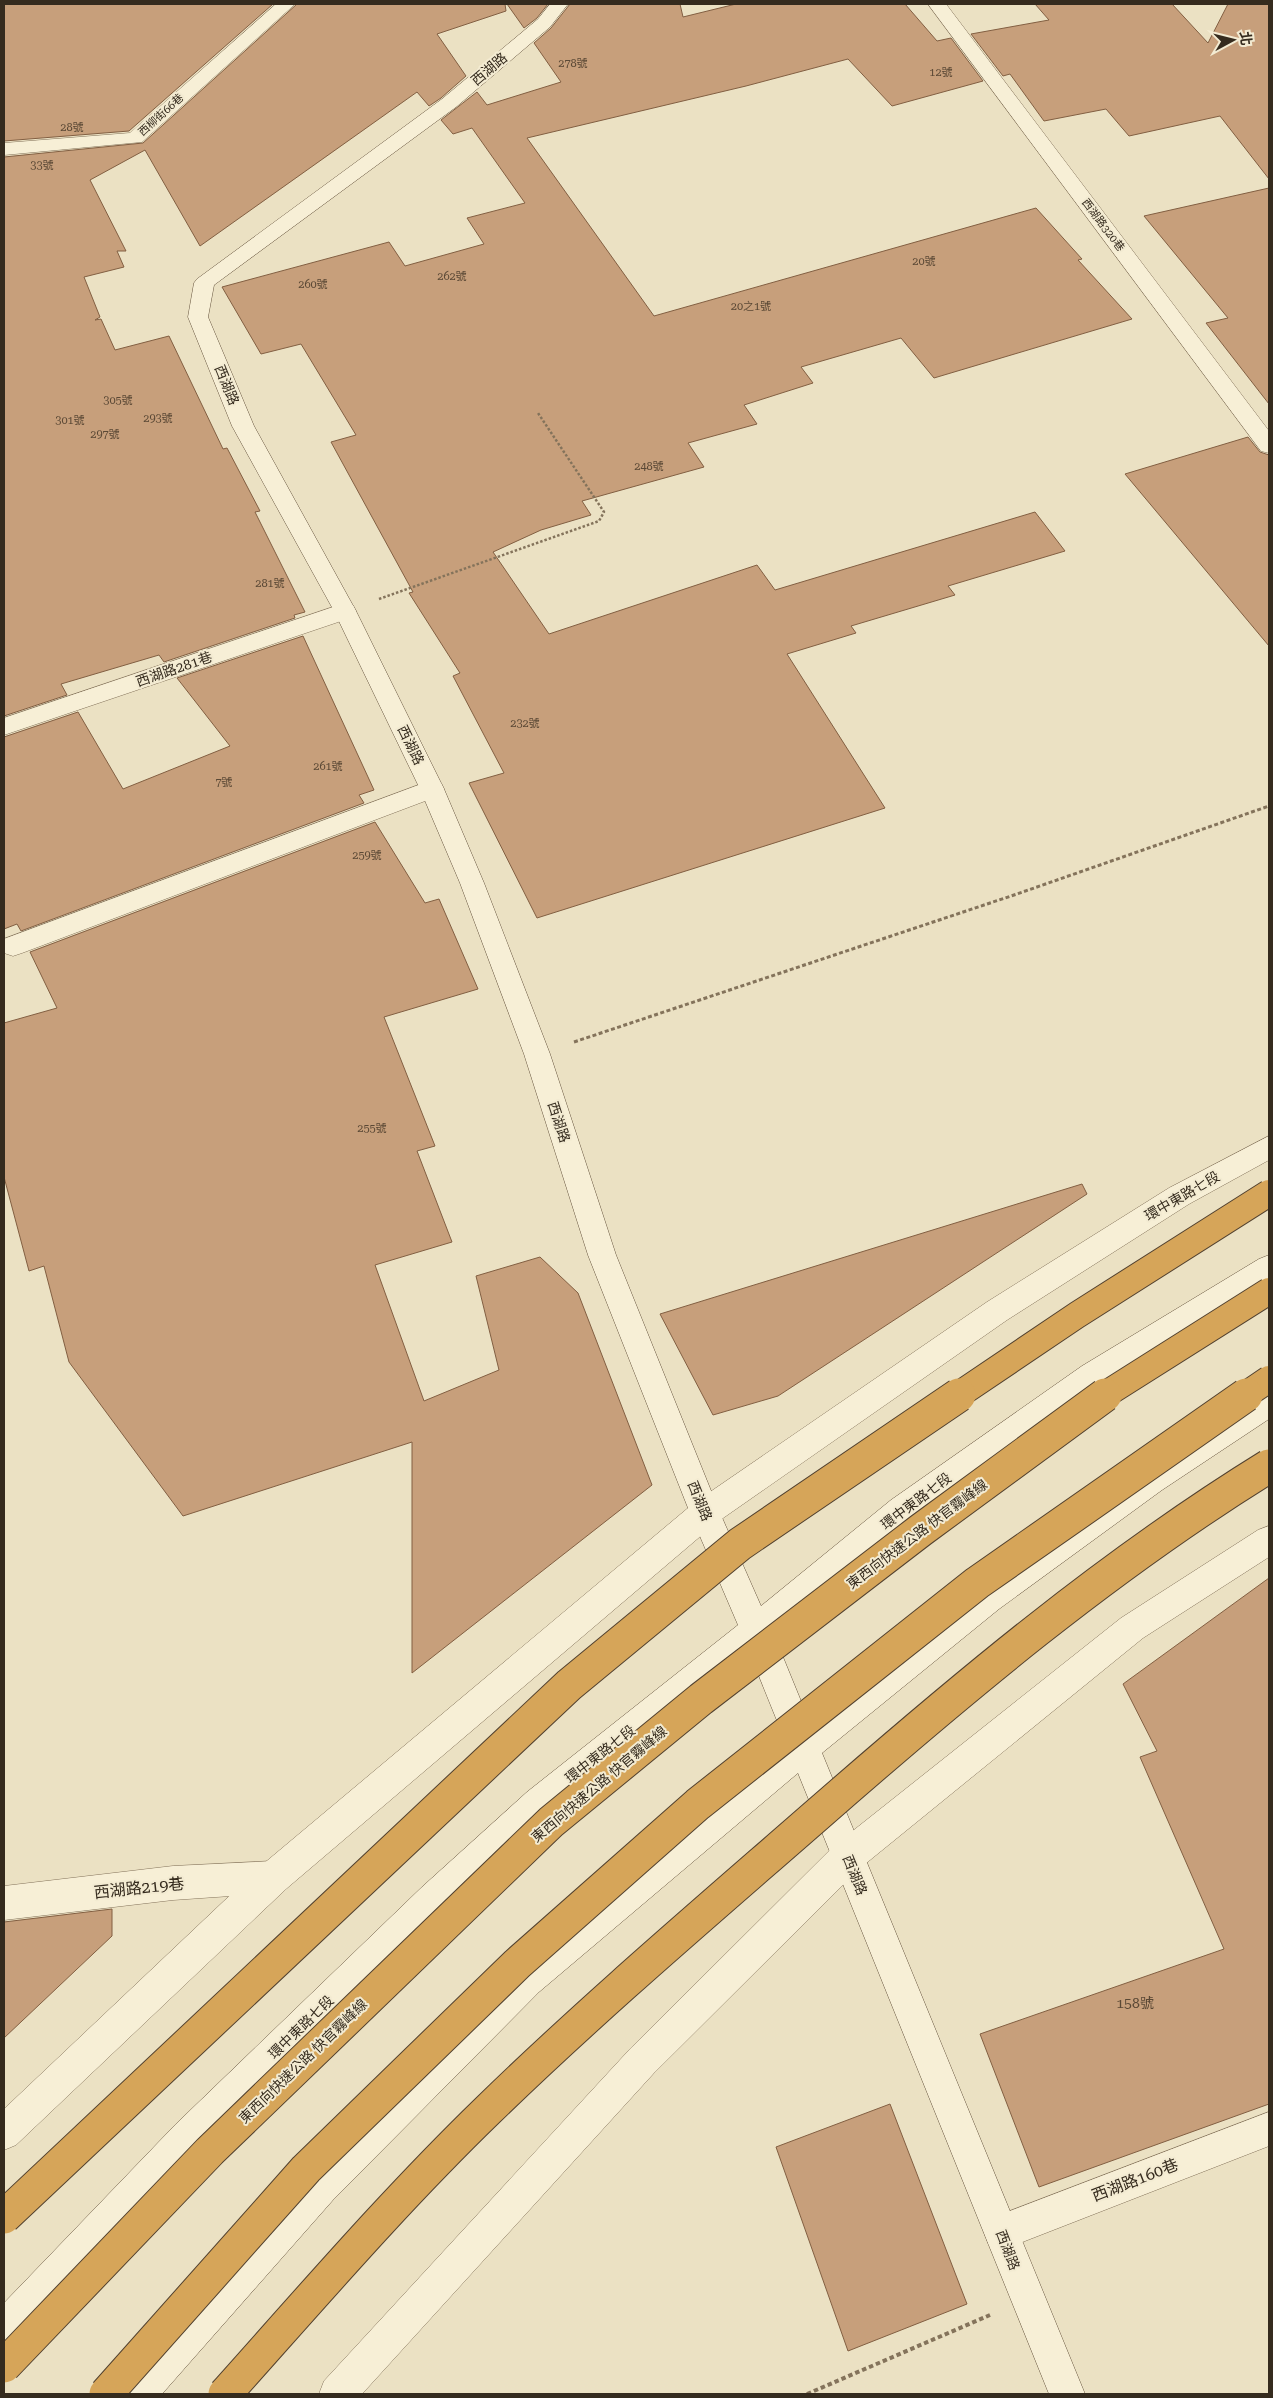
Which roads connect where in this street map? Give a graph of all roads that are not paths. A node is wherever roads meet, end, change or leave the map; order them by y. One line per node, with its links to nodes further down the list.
1 (286, 4): 4 (street, 西柳街66巷)
2 (559, 4): 6 (street, 西湖路)
3 (937, 4): 5 (street, 西湖路320巷)
4 (4, 149)
5 (1269, 446)
6 (345, 611): 7 (street, 西湖路281巷); 8 (street, 西湖路)
7 (4, 727)
8 (432, 789): 9 (street); 17 (street, 西湖路)
9 (13, 946)
10 (1269, 1147): 17 (street, 環中東路七段)
11 (1269, 1192): 26 (highway, bridge)
12 (1269, 1267): 19 (street, 環中東路七段)
13 (1269, 1291): 29 (highway, 東西向快速公路 快官霧峰線, bridge)
14 (1269, 1379): 30 (highway, bridge)
15 (1269, 1403): 20 (street)
16 (1269, 1466): 32 (highway, bridge)
17 (705, 1513): 19 (street, 西湖路); 22 (street, 環中東路七段)
18 (1269, 1540): 21 (street)
19 (756, 1630): 20 (street, 西湖路); 28 (street, 環中東路七段)
20 (803, 1749): 21 (street, 西湖路); 31 (street)
21 (847, 1857): 27 (street, 西湖路); 33 (street)
22 (274, 1877): 23 (street, 西湖路219巷); 25 (street, 環中東路七段)
23 (4, 1903)
24 (1269, 2129): 27 (street, 西湖路160巷)
25 (4, 2133)
26 (4, 2217)
27 (1002, 2232): 34 (street, 西湖路)
28 (4, 2329)
29 (4, 2366)
30 (106, 2394)
31 (138, 2394)
32 (225, 2394)
33 (337, 2394)
34 (1067, 2394)

